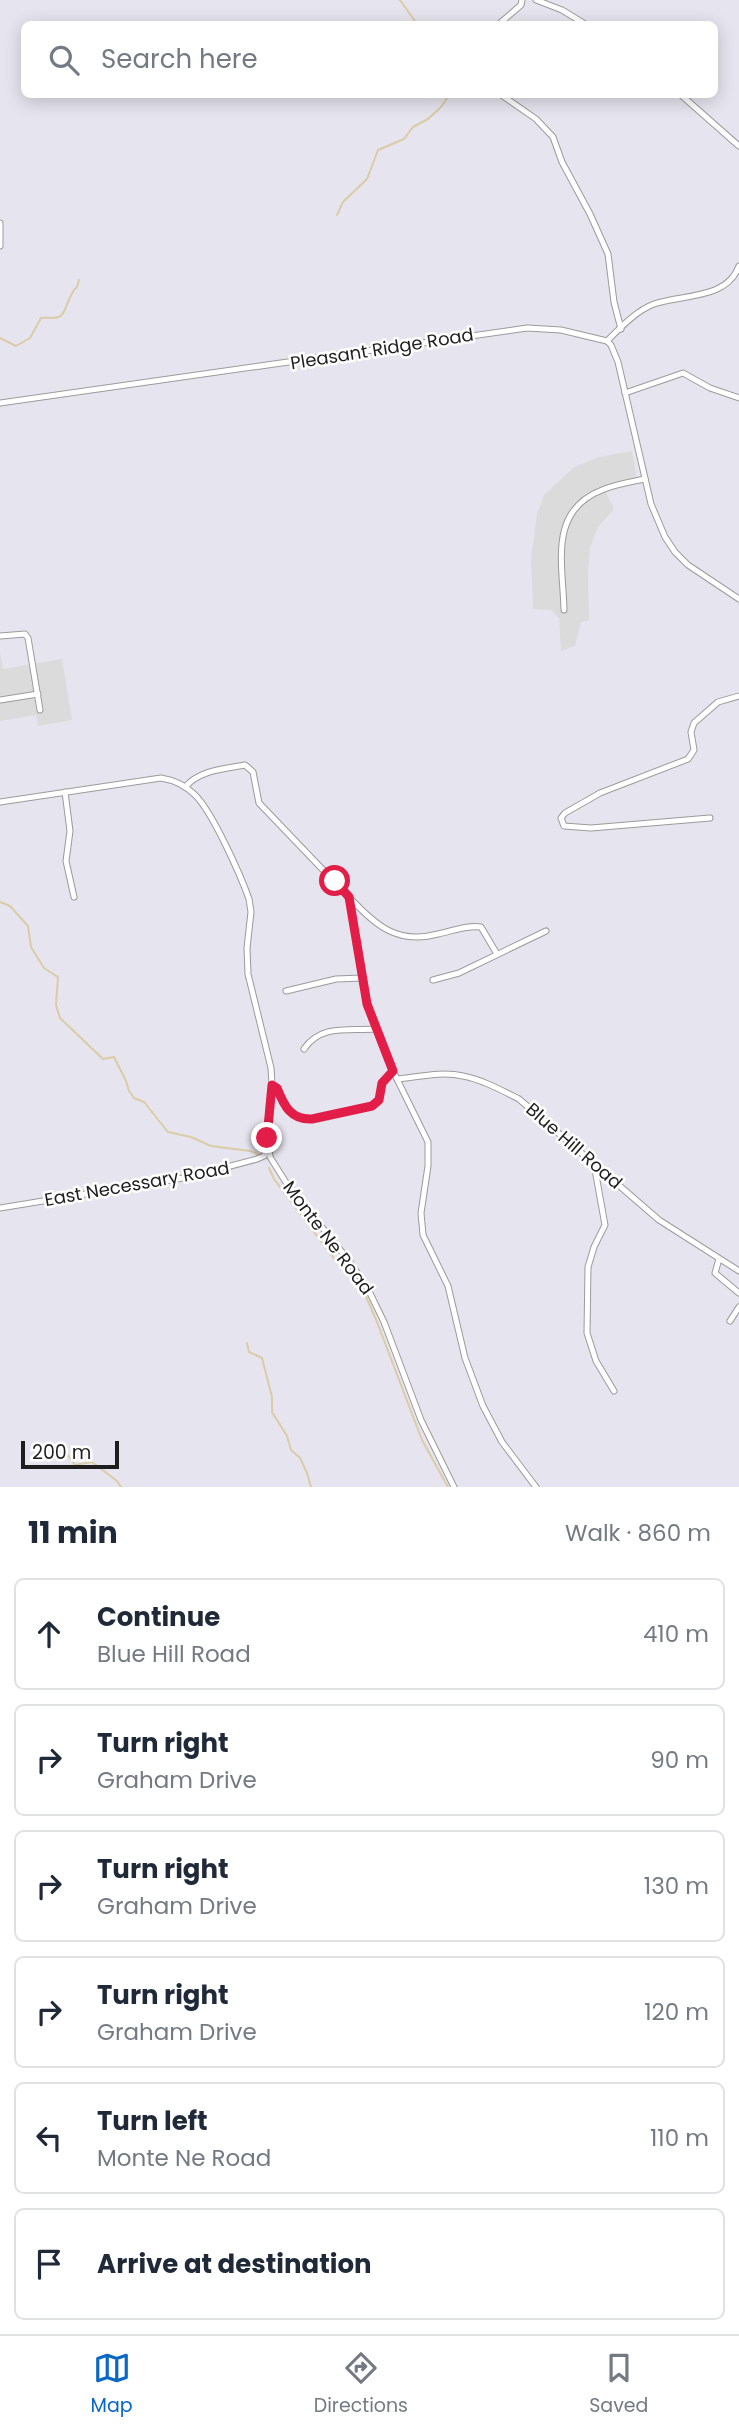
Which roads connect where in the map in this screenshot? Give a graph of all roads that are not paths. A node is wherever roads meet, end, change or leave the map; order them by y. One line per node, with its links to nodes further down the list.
1 (522, 0): 3 (street)
2 (536, 0): 4 (street)
3 (502, 21)
4 (580, 21)
5 (506, 98): 11 (street)
6 (685, 98): 7 (street)
7 (739, 146)
8 (0, 223): 9 (street)
9 (0, 246)
10 (739, 266): 11 (street)
11 (621, 329): 12 (street)
12 (607, 341): 13 (street); 15 (street, Pleasant Ridge Road)
13 (625, 393): 14 (street); 16 (street)
14 (739, 398)
15 (0, 403)
16 (645, 479): 17 (street); 18 (street)
17 (739, 599)
18 (564, 610)
19 (0, 636): 20 (street)
20 (38, 694): 22 (street); 23 (street)
21 (739, 696): 27 (street)
22 (0, 700)
23 (40, 710)
24 (185, 787): 25 (street); 29 (street); 39 (street, Monte Ne Road)
25 (65, 792): 26 (street); 28 (street)
26 (0, 803)
27 (710, 818)
28 (74, 897)
29 (349, 897): 31 (street); 32 (street)
30 (546, 931): 31 (street)
31 (497, 954): 33 (street)
32 (362, 978): 34 (street); 35 (street)
33 (433, 980)
34 (286, 992)
35 (375, 1029): 36 (street); 37 (street)
36 (304, 1049)
37 (393, 1071): 38 (street); 39 (street)
38 (397, 1079): 41 (street, Blue Hill Road); 50 (street)
39 (272, 1085): 40 (street, Monte Ne Road)
40 (268, 1149): 42 (street, East Necessary Road); 49 (street, Monte Ne Road)
41 (594, 1164): 43 (street, Blue Hill Road); 48 (street)
42 (0, 1208)
43 (719, 1259): 44 (street, Blue Hill Road); 45 (street)
44 (739, 1271)
45 (739, 1293)
46 (739, 1307): 47 (street)
47 (730, 1321)
48 (614, 1391)
49 (454, 1487)
50 (536, 1487)

